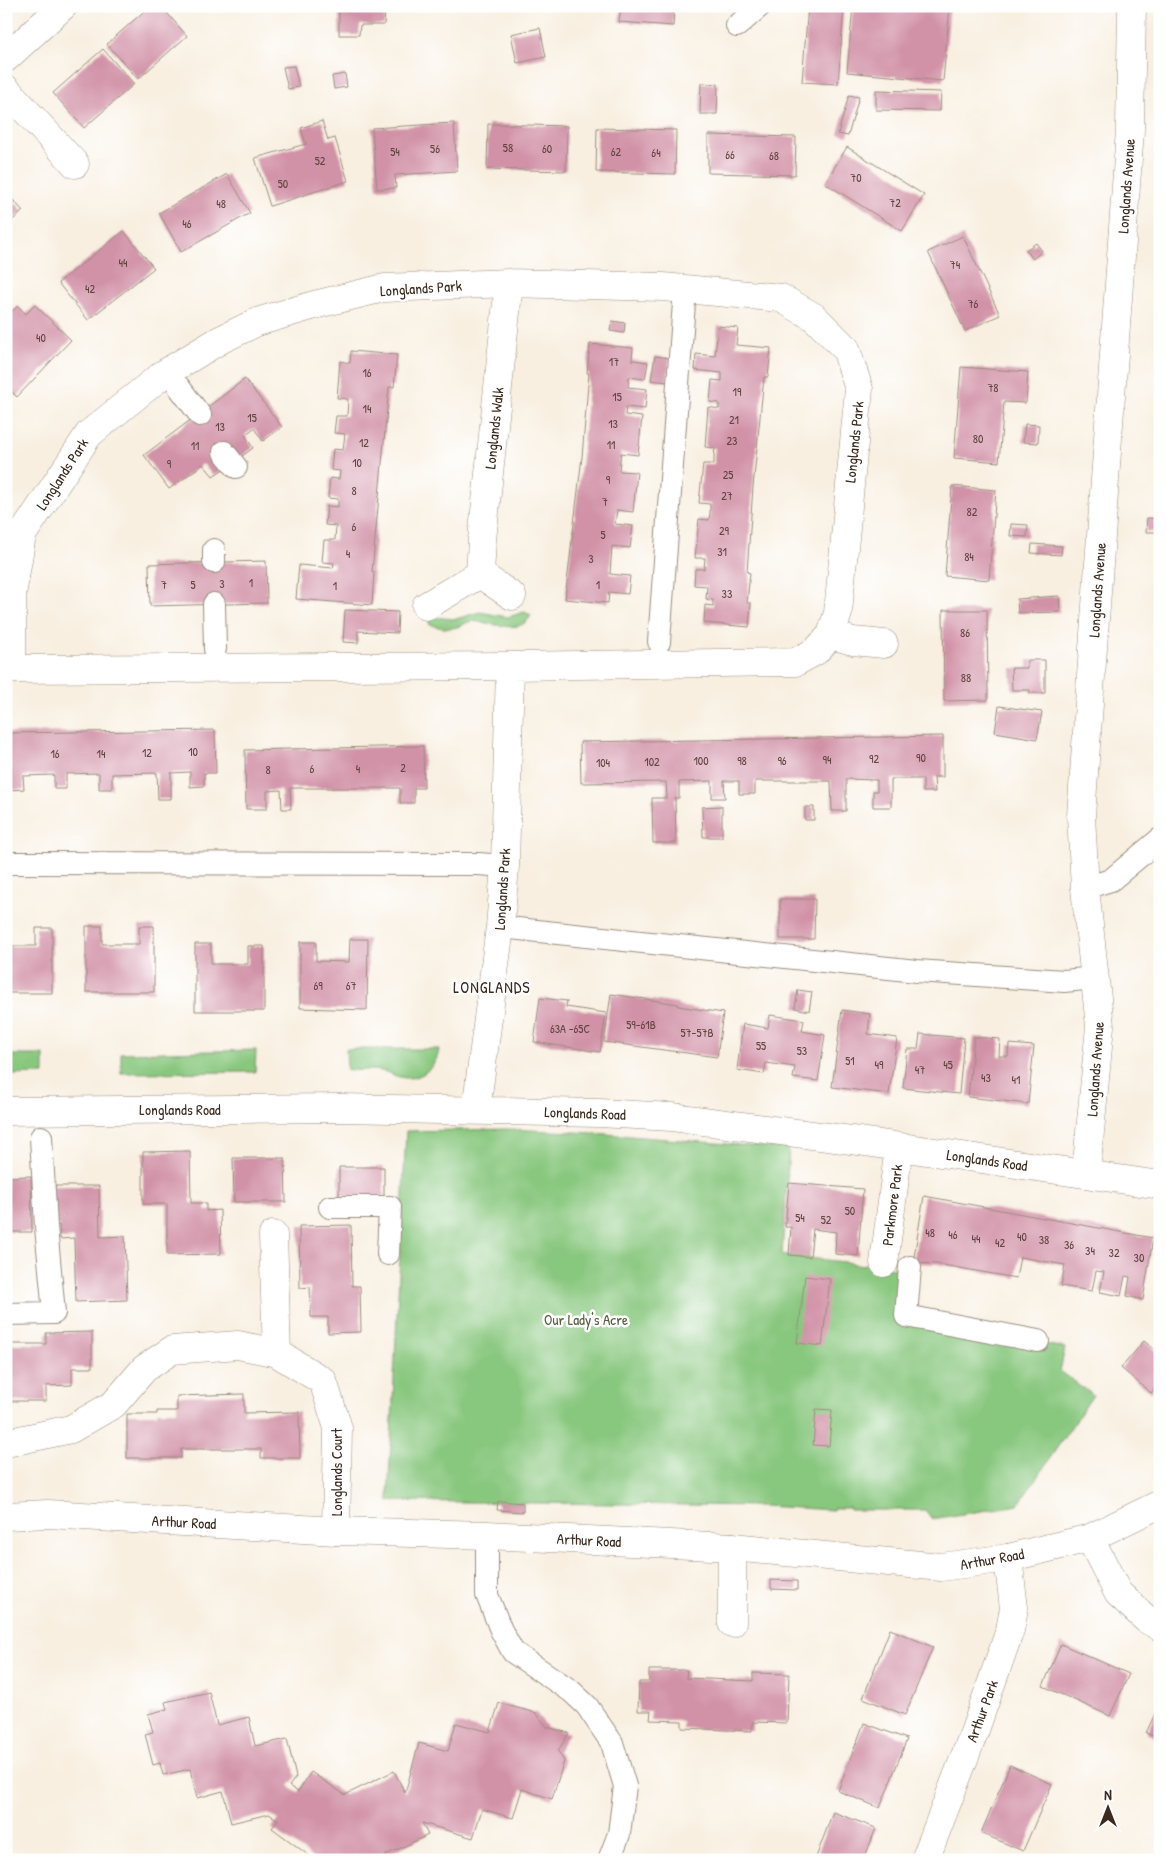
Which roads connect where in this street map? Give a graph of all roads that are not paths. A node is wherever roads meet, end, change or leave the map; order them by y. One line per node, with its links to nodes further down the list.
1 (63, 6): 5 (street)
2 (760, 6): 4 (lane)
3 (1132, 6): 25 (street, Longlands Avenue)
4 (737, 26)
5 (6, 58)
6 (6, 89): 7 (street)
7 (75, 164)
8 (509, 283): 9 (street, Longlands Park); 12 (street, Longlands Walk); 21 (street, Longlands Park)
9 (685, 289): 16 (street, Longlands Park); 17 (lane)
10 (179, 387): 11 (lane)
11 (200, 415)
12 (480, 574): 13 (street); 15 (street)
13 (512, 596)
14 (214, 604): 19 (lane)
15 (426, 606)
16 (831, 635): 18 (street); 20 (street, Longlands Park)
17 (659, 642)
18 (884, 644)
19 (216, 649)
20 (510, 666): 21 (street, Longlands Park); 24 (street, Longlands Park)
21 (9, 670)
22 (1160, 839): 25 (lane)
23 (6, 864): 24 (lane)
24 (505, 866): 26 (street, Longlands Park)
25 (1085, 888): 27 (street, Longlands Avenue)
26 (500, 927): 27 (lane); 28 (street, Longlands Park)
27 (1095, 978): 32 (street, Longlands Avenue)
28 (476, 1110): 29 (street, Longlands Road); 31 (street, Longlands Road)
29 (6, 1111)
30 (41, 1137): 38 (lane)
31 (899, 1147): 32 (street, Longlands Road); 37 (street, Parkmore Park)
32 (1086, 1174): 33 (street, Longlands Road)
33 (1160, 1185)
34 (330, 1207): 36 (lane)
35 (273, 1235): 40 (street)
36 (388, 1254)
37 (897, 1265): 39 (lane)
38 (6, 1314)
39 (1038, 1341)
40 (277, 1353): 41 (street, Longlands Court); 44 (street, Longlands Court)
41 (6, 1443)
42 (1160, 1504): 46 (street, Arthur Road)
43 (6, 1516): 44 (street, Arthur Road)
44 (336, 1531): 45 (street, Arthur Road)
45 (487, 1535): 47 (street, Arthur Road); 51 (lane)
46 (1090, 1538): 48 (street, Arthur Road); 50 (street)
47 (732, 1547): 48 (street, Arthur Road); 49 (street)
48 (1008, 1558): 52 (street, Arthur Park)
49 (732, 1623)
50 (1160, 1627)
51 (609, 1860)
52 (924, 1860)

